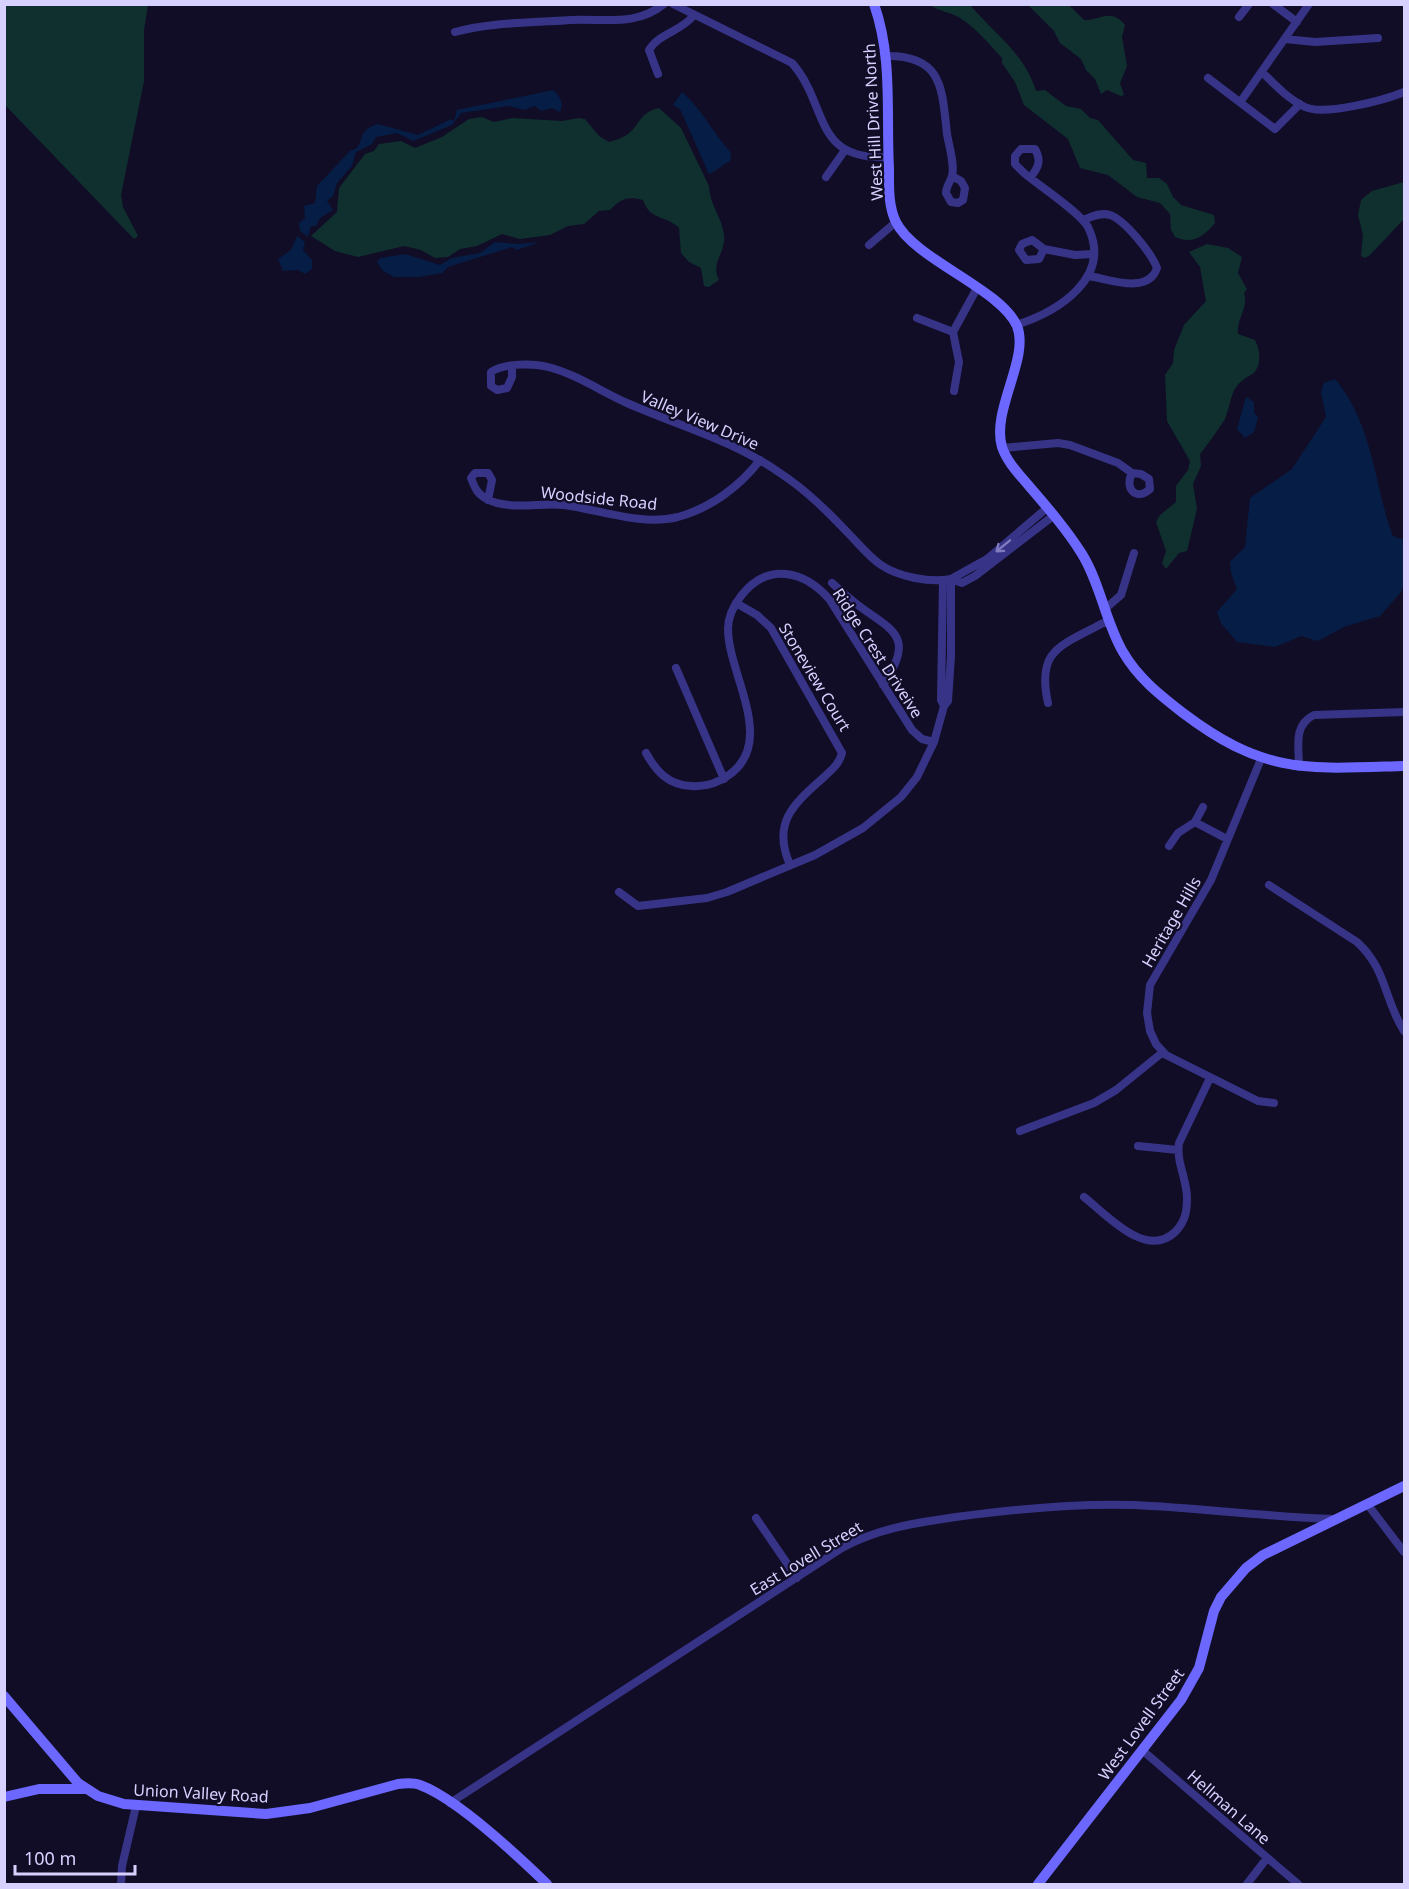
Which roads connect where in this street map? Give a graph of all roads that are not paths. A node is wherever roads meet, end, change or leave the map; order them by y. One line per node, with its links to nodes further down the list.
1 (664, 4): 10 (street)
2 (674, 4): 7 (street)
3 (874, 4): 13 (street, West Hill Drive North)
4 (1249, 4): 8 (street)
5 (1273, 4): 9 (street)
6 (1309, 4): 9 (street)
7 (693, 16): 15 (street); 20 (street)
8 (1239, 17)
9 (1297, 22): 12 (street)
10 (455, 32)
11 (1378, 38): 12 (street)
12 (1285, 39): 14 (street)
13 (886, 56): 21 (street, West Hill Drive North); 22 (street)
14 (1262, 72): 18 (street); 19 (street)
15 (658, 74)
16 (1208, 78): 18 (street)
17 (1404, 92): 19 (street)
18 (1241, 101): 19 (street)
19 (1300, 104)
20 (845, 150): 21 (street); 23 (street)
21 (888, 157): 26 (street, West Hill Drive North)
22 (952, 176)
23 (826, 177)
24 (1030, 178): 25 (street)
25 (1083, 220): 29 (street); 30 (street)
26 (896, 222): 27 (street); 31 (street, West Hill Drive North)
27 (869, 245)
28 (1044, 249): 29 (street)
29 (1093, 254): 30 (street)
30 (1089, 276): 33 (street)
31 (976, 288): 33 (street, West Hill Drive North); 34 (street)
32 (917, 318): 34 (street)
33 (1016, 325): 37 (street)
34 (952, 332): 36 (street)
35 (512, 368): 38 (street, Valley View Drive)
36 (954, 391)
37 (1003, 448): 39 (street); 41 (street)
38 (759, 460): 40 (street, Woodside Road); 43 (street, Valley View Drive)
39 (1132, 473)
40 (488, 500)
41 (1050, 512): 43 (street); 48 (street)
42 (1134, 553): 48 (street)
43 (947, 580): 50 (street); 51 (street)
44 (832, 583): 45 (street)
45 (848, 597): 47 (street); 55 (street)
46 (736, 603): 47 (street, Ridge Crest Driveive); 64 (street, Ridge Crest Driveive); 69 (street, Stoneview Court)
47 (835, 608): 55 (street, Ridge Crest Driveive)
48 (1106, 608): 49 (street)
49 (1110, 622): 56 (street); 61 (street)
50 (952, 626): 51 (street); 52 (street)
51 (942, 628): 53 (street)
52 (951, 656): 53 (street); 57 (street)
53 (942, 657): 57 (street)
54 (676, 668): 64 (street)
55 (883, 685): 59 (street, Ridge Crest Driveive)
56 (1048, 703)
57 (944, 706): 59 (street)
58 (1404, 712): 63 (street)
59 (934, 742): 69 (street)
60 (646, 753): 64 (street)
61 (1261, 759): 63 (street); 67 (street, Heritage Hills)
62 (1404, 766): 63 (street)
63 (1299, 767)
64 (724, 779)
65 (1203, 807): 66 (street)
66 (1195, 822): 67 (street); 68 (street)
67 (1227, 839): 73 (street, Heritage Hills)
68 (1169, 846)
69 (790, 865): 71 (street)
70 (1269, 885): 72 (street)
71 (619, 891)
72 (1404, 1031)
73 (1163, 1052): 74 (street, Heritage Hills); 76 (street)
74 (1210, 1078): 75 (street, Heritage Hills); 78 (street)
75 (1274, 1103)
76 (1020, 1131)
77 (1138, 1146): 78 (street)
78 (1178, 1150): 79 (street)
79 (1084, 1197)
80 (1404, 1486): 81 (street, West Lovell Street)
81 (1368, 1505): 83 (street, West Lovell Street); 84 (street)
82 (756, 1518): 85 (street)
83 (1339, 1519): 85 (street, East Lovell Street); 87 (street, West Lovell Street)
84 (1404, 1552)
85 (797, 1578): 90 (street, East Lovell Street)
86 (4, 1696): 88 (street, Union Valley Road)
87 (1142, 1750): 92 (street, Hellman Lane); 95 (street, West Lovell Street)
88 (86, 1790): 89 (street); 91 (street, Union Valley Road)
89 (4, 1797)
90 (450, 1803): 91 (street, Union Valley Road); 94 (street, Union Valley Road)
91 (136, 1806): 93 (street)
92 (1267, 1858): 96 (street); 97 (street, Hellman Lane)
93 (121, 1884)
94 (547, 1884)
95 (1038, 1884)
96 (1247, 1884)
97 (1298, 1884)

